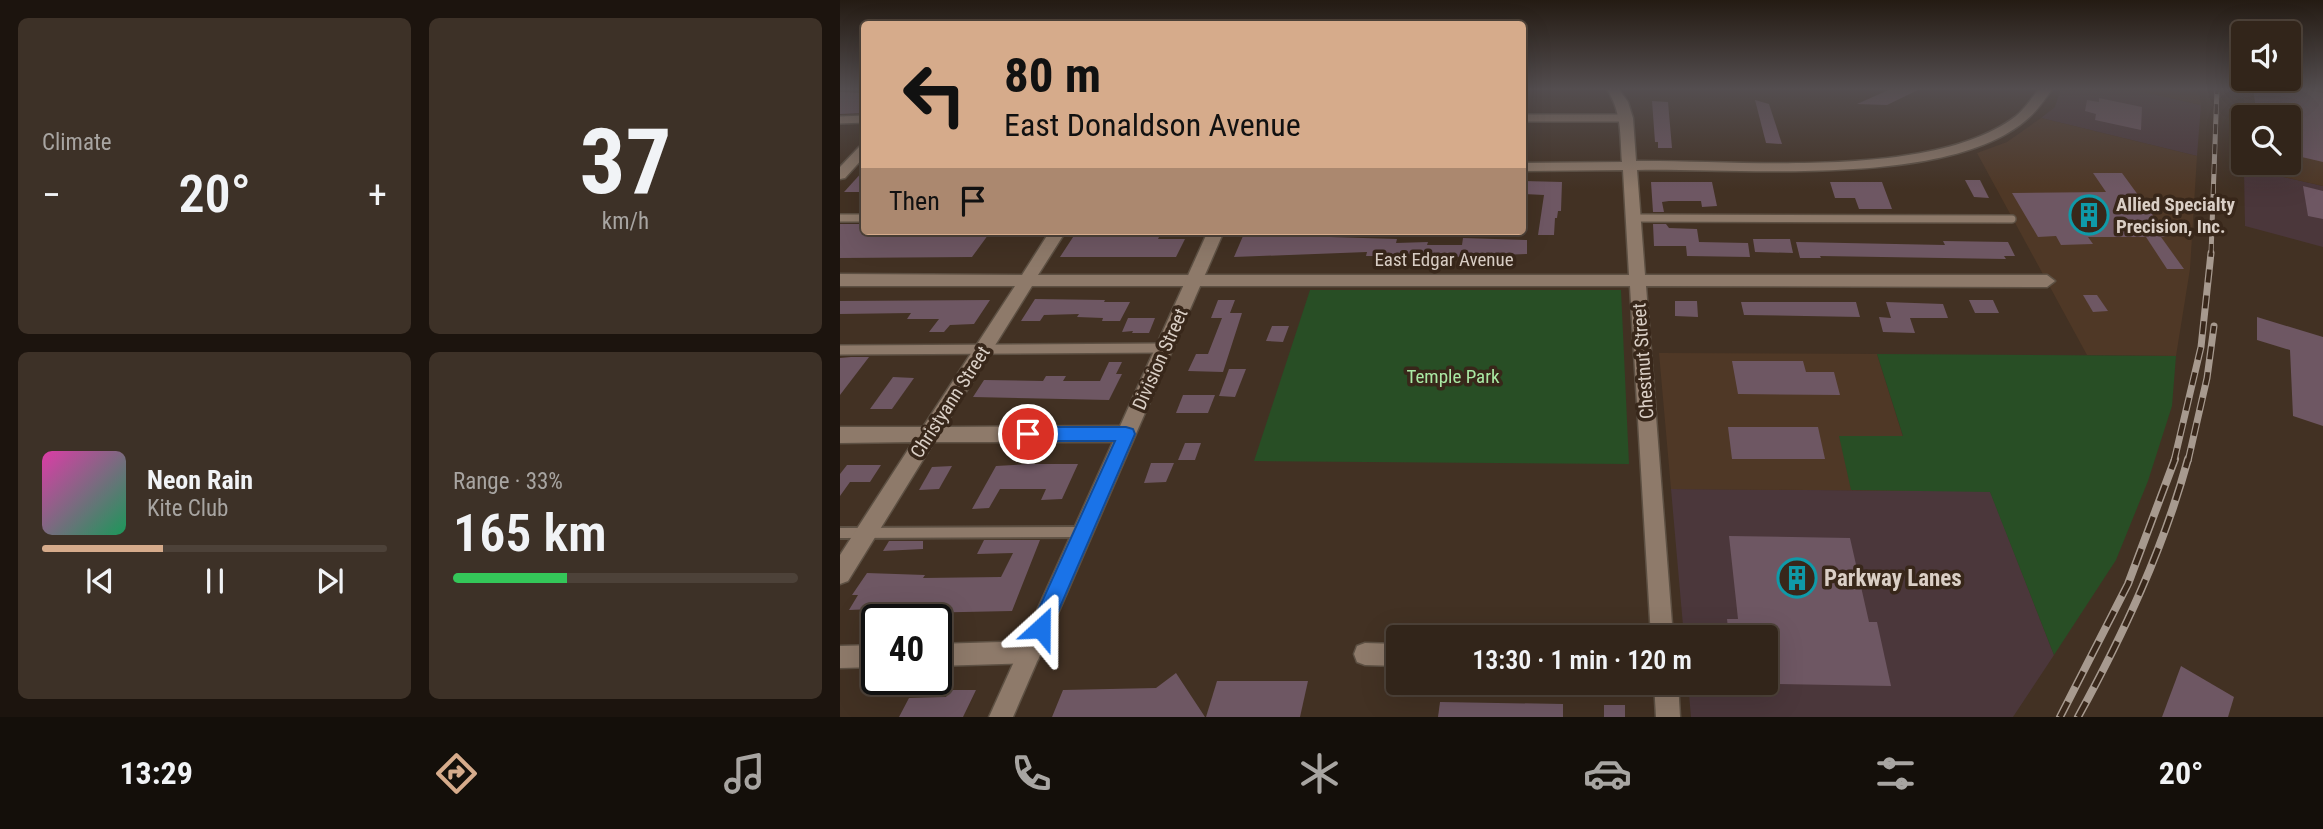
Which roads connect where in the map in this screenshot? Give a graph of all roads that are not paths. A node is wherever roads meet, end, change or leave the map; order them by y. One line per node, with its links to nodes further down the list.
1 (1626, 121): 4 (street, Chestnut Street)
2 (2015, 121): 4 (street)
3 (861, 153): 7 (street)
4 (1629, 166): 6 (street); 10 (street, Chestnut Street)
5 (861, 167): 7 (street)
6 (1526, 167)
7 (843, 170)
8 (840, 218): 9 (lane)
9 (861, 218)
10 (1633, 218): 11 (lane); 17 (street, Chestnut Street)
11 (2012, 219)
12 (1056, 235): 15 (street, Christyann Street)
13 (1214, 235): 14 (street, Division Street)
14 (1195, 278): 15 (street, East Edgar Avenue); 17 (street, East Edgar Avenue); 19 (street, Division Street)
15 (1028, 279): 16 (street, East Edgar Avenue); 20 (street, Christyann Street)
16 (840, 280)
17 (1637, 281): 18 (street, East Edgar Avenue); 29 (street, Chestnut Street)
18 (2047, 281)
19 (1164, 348): 20 (lane); 22 (street, Division Street)
20 (984, 349): 21 (lane); 24 (street, Christyann Street)
21 (840, 350)
22 (1126, 434): 24 (street); 26 (street, Division Street)
23 (840, 435): 24 (street)
24 (929, 435): 25 (street, Christyann Street)
25 (866, 532): 26 (lane); 27 (lane); 28 (street, Christyann Street)
26 (1083, 532): 30 (street, Division Street)
27 (840, 533)
28 (840, 573)
29 (1661, 625)
30 (1030, 652): 31 (street); 37 (street, Division Street)
31 (952, 654)
32 (1365, 654): 33 (street)
33 (1386, 654)
34 (861, 656): 35 (street)
35 (840, 657)
36 (1666, 695): 38 (street)
37 (1001, 717)
38 (1668, 717)

